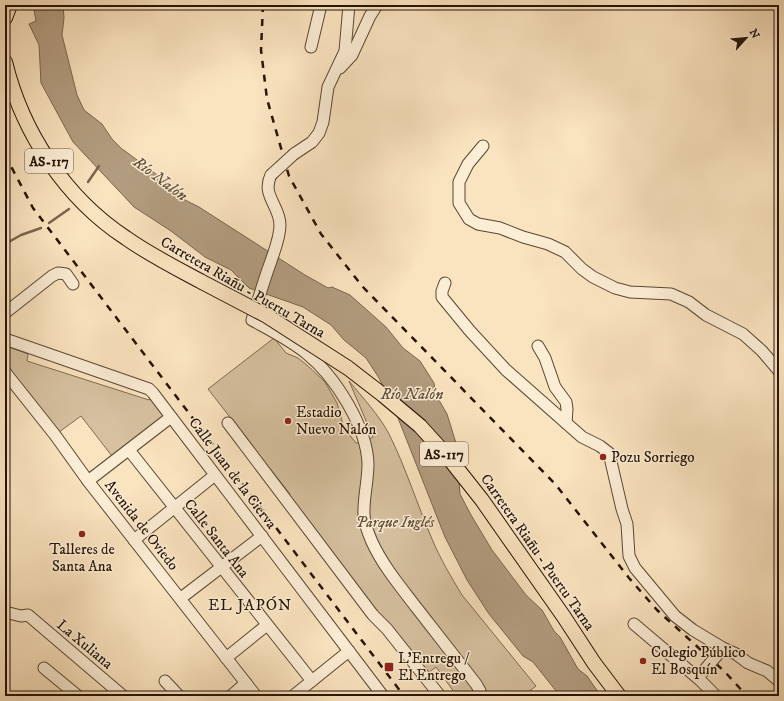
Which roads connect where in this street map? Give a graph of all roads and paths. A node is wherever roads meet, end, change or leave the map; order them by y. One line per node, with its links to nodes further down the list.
1 (10, 5): 5 (main road)
2 (321, 5): 6 (street)
3 (350, 5): 8 (street)
4 (377, 5): 8 (street)
5 (5, 18)
6 (311, 47)
7 (5, 62): 49 (main road, Carretera Riañu - Puertu Tarna / AS-117, bridge)
8 (336, 72): 48 (street, bridge)
9 (483, 146): 15 (street)
10 (445, 283): 19 (street)
11 (73, 284): 12 (street)
12 (5, 313)
13 (6, 340): 17 (street, Calle Juan de la Cierva)
14 (538, 346): 19 (street)
15 (779, 371)
16 (5, 372): 22 (street, Avenida de Oviedo)
17 (172, 417): 20 (street); 21 (street, Calle Juan de la Cierva)
18 (228, 423): 47 (street)
19 (566, 423): 32 (street)
20 (129, 450): 22 (street); 23 (street, Calle Santa Ana)
21 (215, 475): 23 (street); 24 (street, Calle Juan de la Cierva)
22 (88, 481): 25 (street, Avenida de Oviedo)
23 (174, 508): 25 (street); 26 (street, Calle Santa Ana)
24 (262, 536): 26 (street); 31 (street, Calle Juan de la Cierva)
25 (134, 540): 27 (street, Avenida de Oviedo)
26 (221, 567): 27 (street); 30 (street, Calle Santa Ana)
27 (181, 598): 33 (street, Avenida de Oviedo)
28 (5, 612): 41 (street, La Xuliana)
29 (634, 624): 35 (street)
30 (267, 625): 33 (street); 37 (street, Calle Santa Ana)
31 (350, 651): 37 (street); 46 (street, Calle Juan de la Cierva)
32 (720, 651): 35 (street, bridge); 38 (street)
33 (226, 658): 39 (street, Avenida de Oviedo)
34 (44, 668): 40 (street)
35 (701, 676): 50 (street)
36 (165, 681): 42 (street)
37 (312, 681): 45 (street)
38 (779, 681)
39 (246, 684): 43 (street); 44 (street, Avenida de Oviedo)
40 (78, 696)
41 (123, 696)
42 (179, 696)
43 (231, 696)
44 (256, 696)
45 (294, 696)
46 (383, 696)
47 (440, 696)
48 (481, 696)
49 (619, 696)
50 (716, 696)

